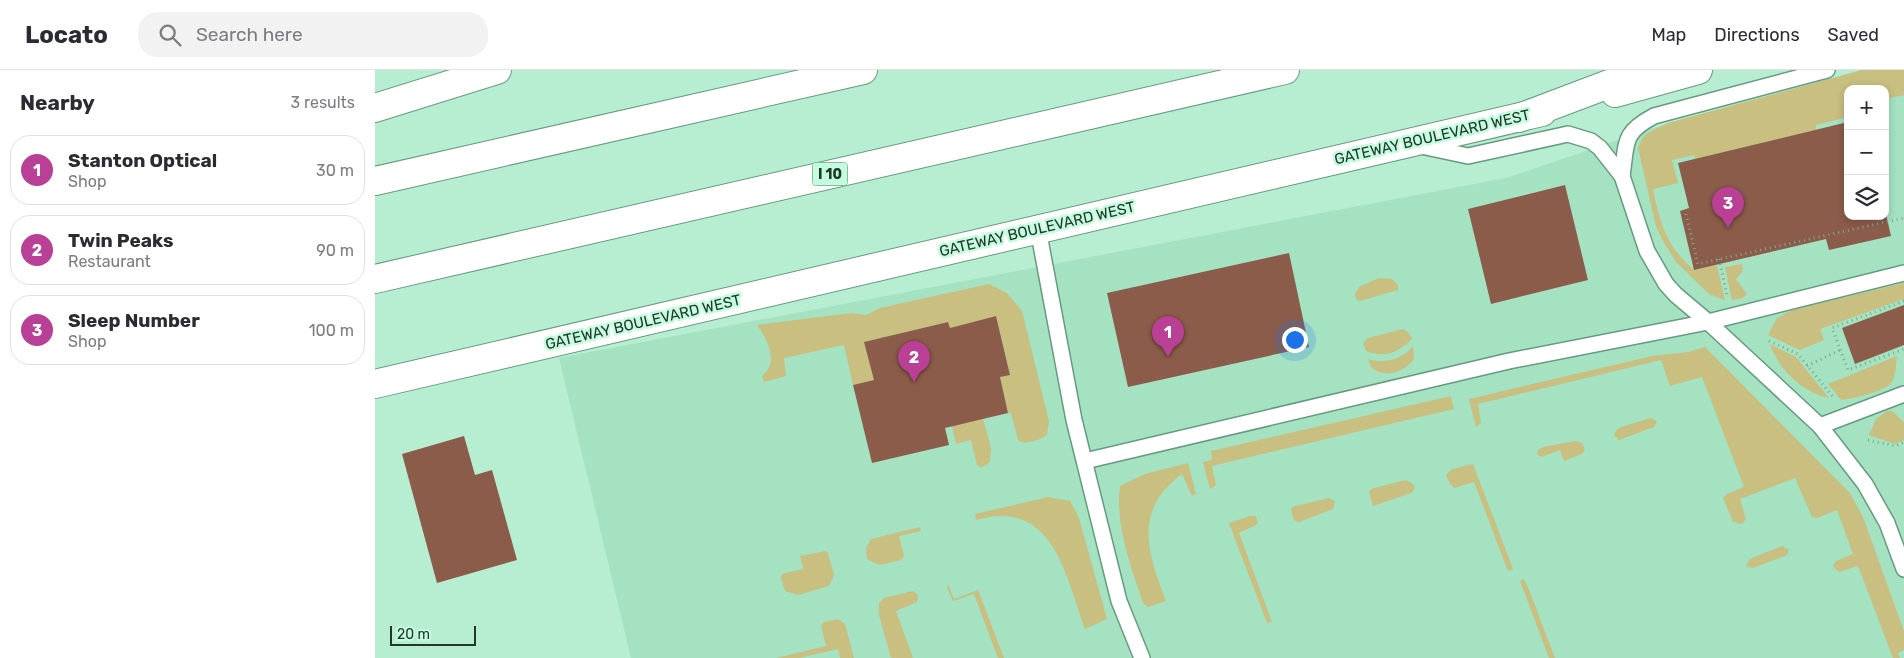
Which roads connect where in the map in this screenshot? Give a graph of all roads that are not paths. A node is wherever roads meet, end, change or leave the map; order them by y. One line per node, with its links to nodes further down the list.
1 (497, 70): 7 (main road)
2 (863, 70): 11 (main road)
3 (1285, 70): 14 (main road, I 10)
4 (1646, 70): 8 (main road)
5 (1698, 70): 8 (main road, GATEWAY BOULEVARD WEST)
6 (1827, 70): 10 (lane)
7 (375, 108)
8 (1519, 118): 9 (main road, GATEWAY BOULEVARD WEST)
9 (1404, 143): 10 (lane); 12 (main road, GATEWAY BOULEVARD WEST)
10 (1623, 176): 15 (lane)
11 (375, 181)
12 (1038, 229): 16 (main road, GATEWAY BOULEVARD WEST); 19 (lane)
13 (1904, 273): 15 (lane)
14 (375, 279)
15 (1708, 322): 18 (lane); 19 (lane)
16 (375, 384)
17 (1904, 394): 18 (lane)
18 (1821, 426): 20 (lane)
19 (1085, 461): 21 (lane)
20 (1904, 569)
21 (1142, 658)

